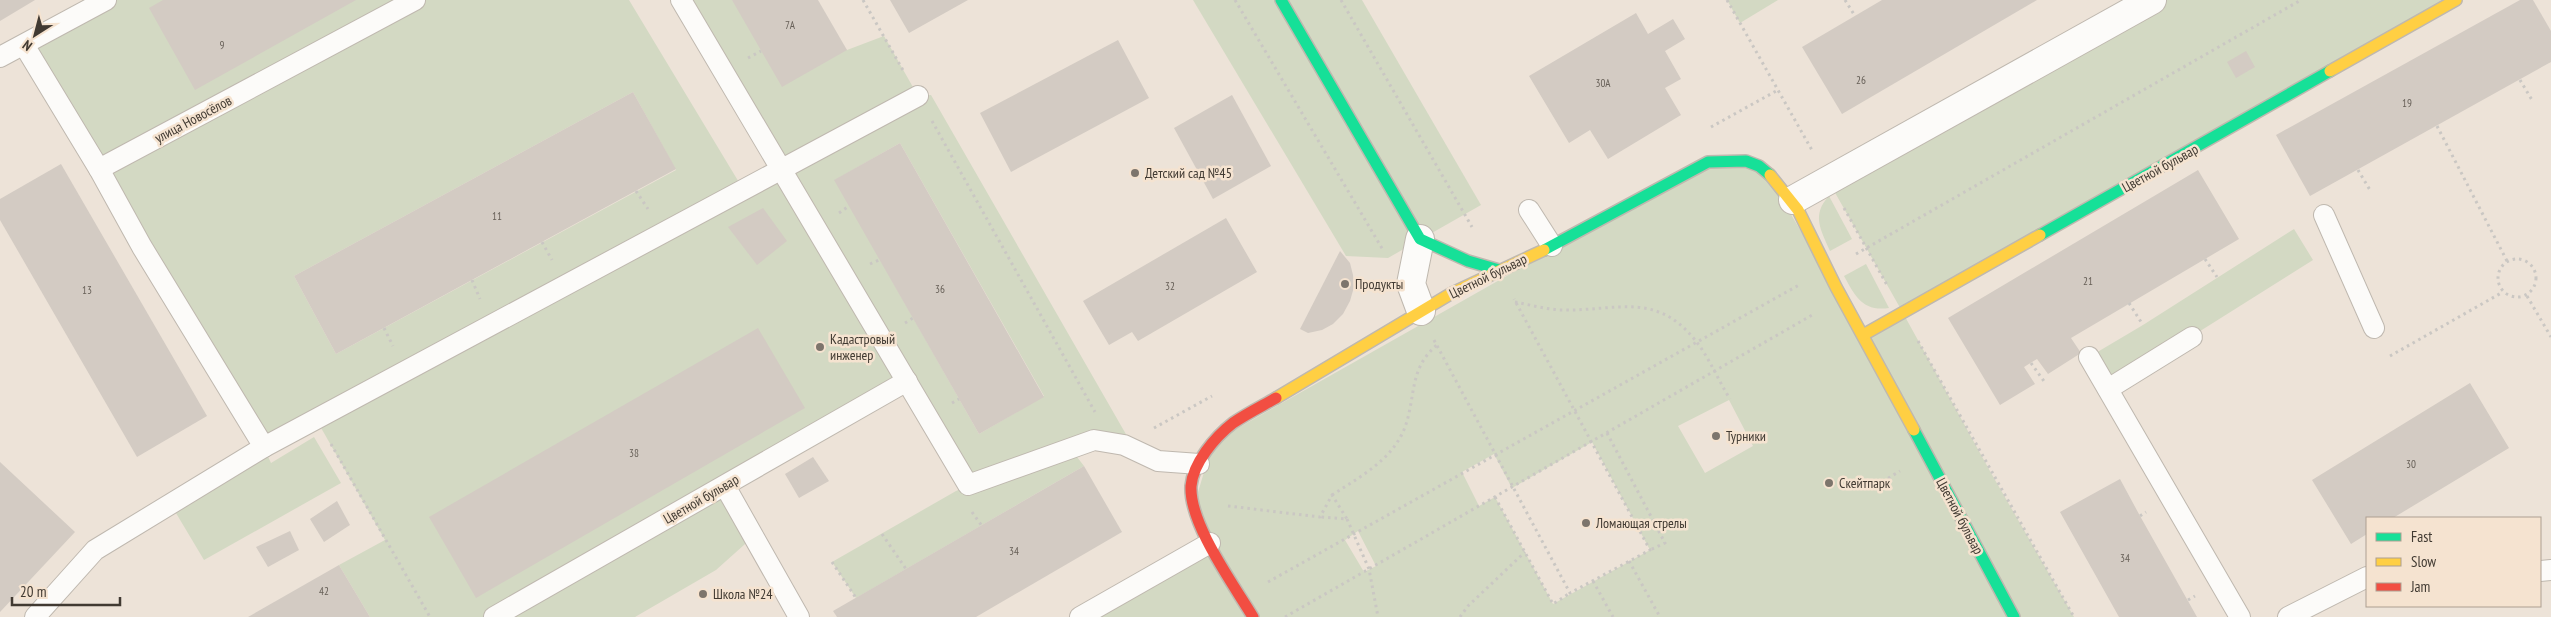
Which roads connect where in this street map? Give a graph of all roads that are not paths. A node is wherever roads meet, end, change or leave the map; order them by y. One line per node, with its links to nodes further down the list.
1 (106, 0): 7 (lane)
2 (415, 0): 10 (lane, улица Новосёлов)
3 (681, 0): 11 (lane)
4 (1281, 0): 15 (street)
5 (2152, 0): 12 (street)
6 (2456, 0): 20 (street, Цветной бульвар)
7 (24, 45): 8 (lane); 10 (lane)
8 (0, 57)
9 (923, 105): 11 (lane)
10 (99, 169): 25 (lane)
11 (781, 169): 23 (lane); 25 (lane)
12 (1793, 200): 16 (street, Цветной бульвар); 20 (street, Цветной бульвар)
13 (1529, 210): 16 (lane)
14 (2324, 215): 19 (lane)
15 (1420, 239): 17 (street); 18 (street)
16 (1552, 246): 17 (street, Цветной бульвар)
17 (1499, 270): 18 (street, Цветной бульвар)
18 (1421, 311): 26 (street, Цветной бульвар)
19 (2374, 328)
20 (1863, 335): 35 (street, Цветной бульвар)
21 (2192, 337): 24 (lane)
22 (2088, 357): 24 (lane)
23 (907, 382): 26 (lane); 27 (lane, Цветной бульвар)
24 (2108, 389): 36 (lane)
25 (264, 448): 30 (lane)
26 (1199, 464): 28 (street, Цветной бульвар)
27 (725, 486): 31 (lane, Цветной бульвар); 32 (lane)
28 (1210, 543): 33 (lane); 34 (street, Цветной бульвар)
29 (2366, 578): 37 (lane)
30 (35, 617)
31 (494, 617)
32 (799, 617)
33 (1080, 617)
34 (1253, 617)
35 (2014, 617)
36 (2240, 617)
37 (2288, 617)

